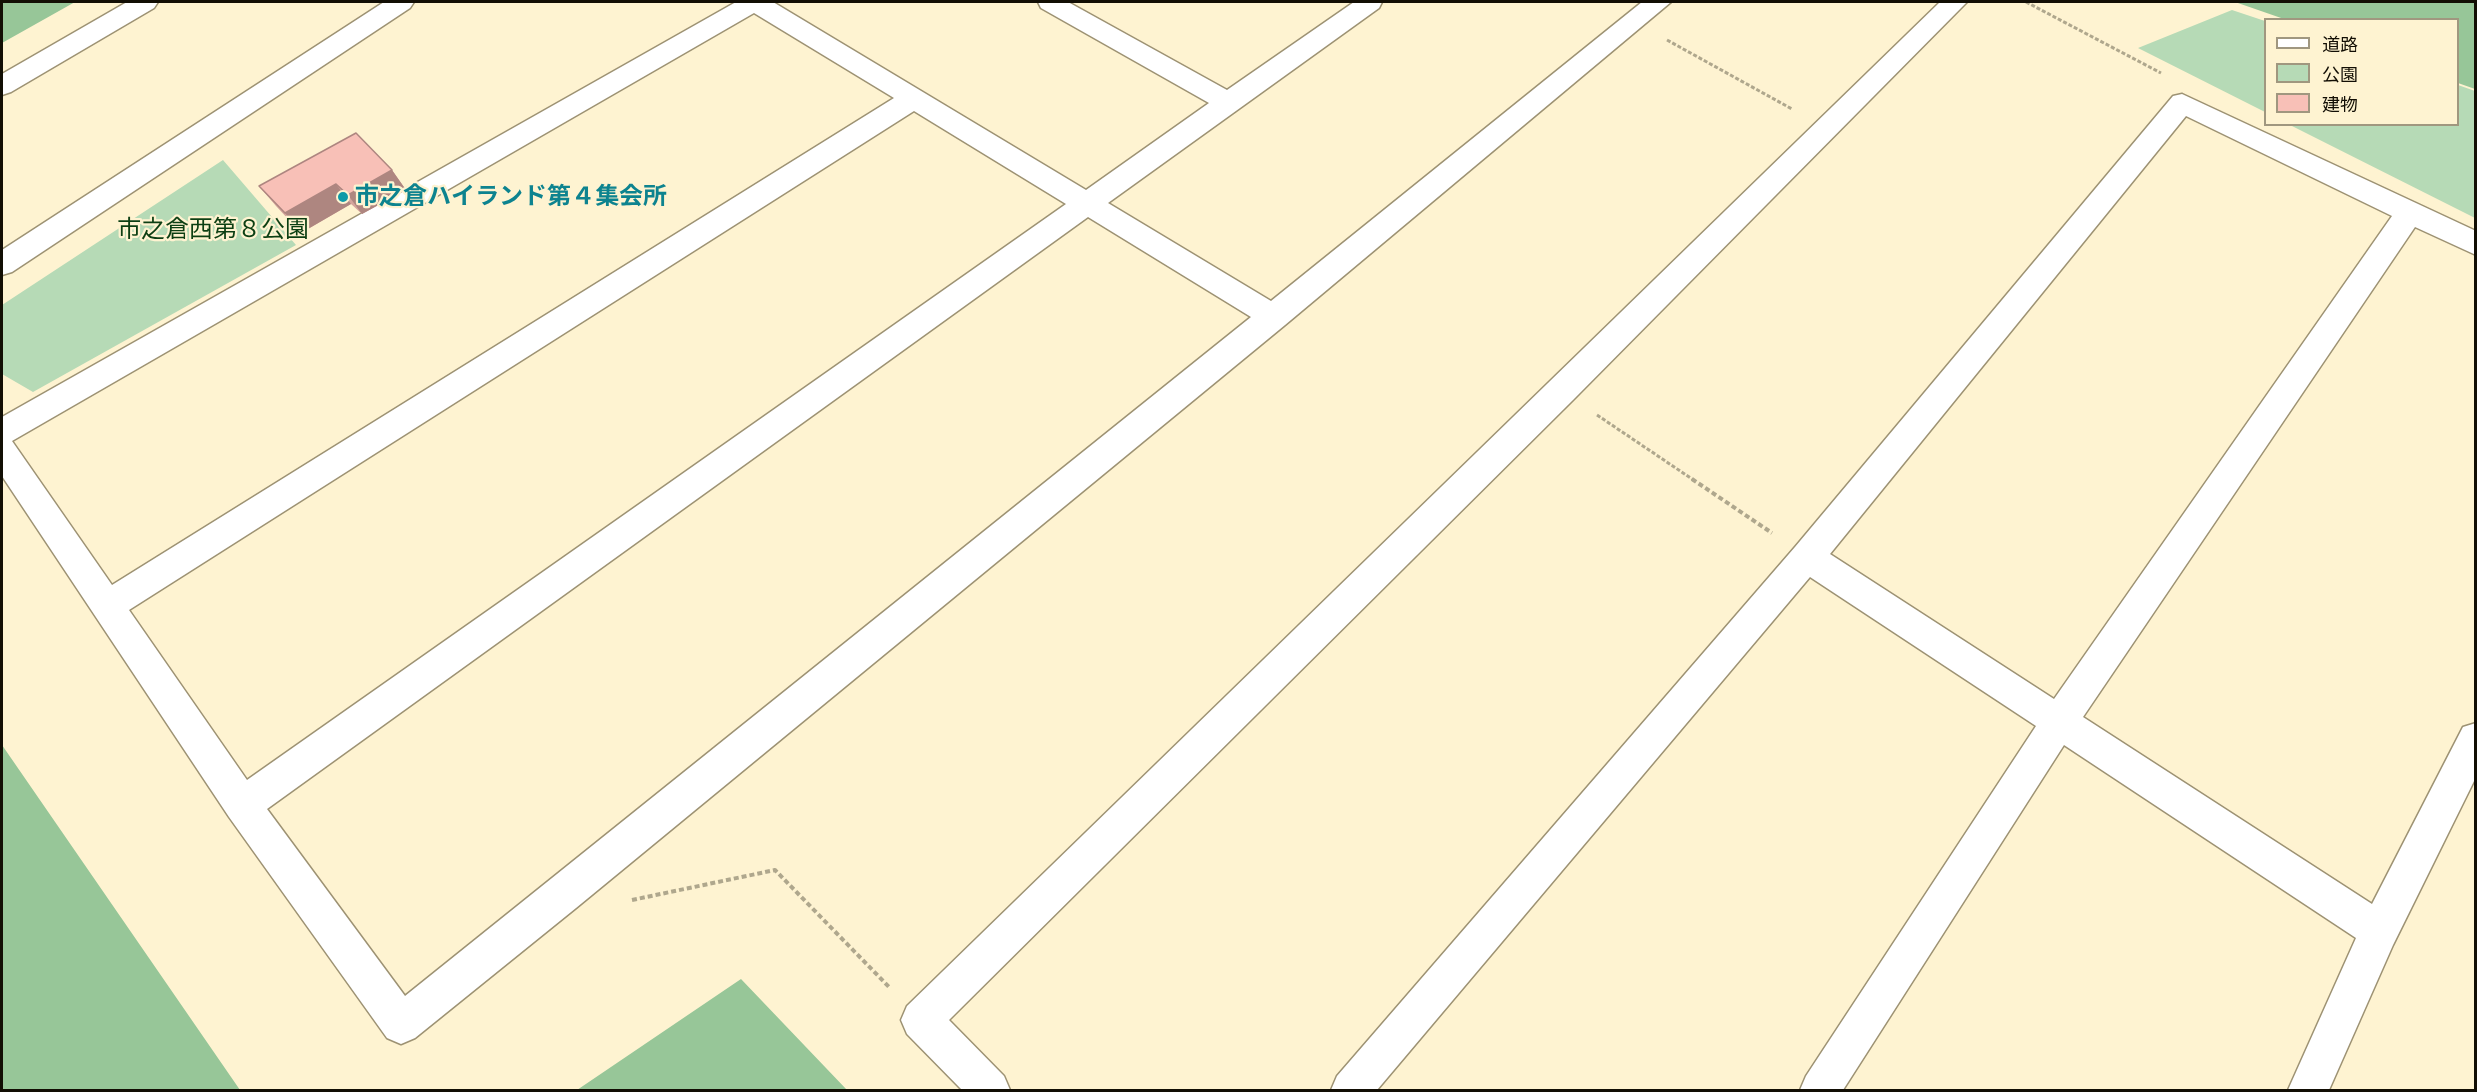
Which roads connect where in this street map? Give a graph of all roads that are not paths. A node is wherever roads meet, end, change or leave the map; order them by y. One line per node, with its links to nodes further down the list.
1 (145, 2): 8 (street)
2 (401, 2): 14 (street)
3 (755, 2): 9 (street); 16 (street)
4 (1050, 2): 10 (street)
5 (1954, 2): 24 (street)
6 (1355, 5): 10 (street)
7 (1639, 9): 15 (street)
8 (2, 86)
9 (914, 98): 11 (street); 19 (street)
10 (1227, 102): 11 (street)
11 (1089, 204): 15 (street); 22 (street)
12 (2410, 212): 13 (street); 18 (street); 20 (street)
13 (2475, 244)
14 (2, 264)
15 (1274, 317): 22 (street)
16 (2, 432)
17 (2, 451): 19 (street)
18 (1807, 557): 20 (street); 25 (street)
19 (108, 606): 22 (street)
20 (2059, 723): 23 (street); 26 (street)
21 (2475, 739): 23 (street)
22 (242, 805)
23 (2379, 931): 27 (street)
24 (990, 1090)
25 (1351, 1090)
26 (1820, 1090)
27 (2308, 1090)

